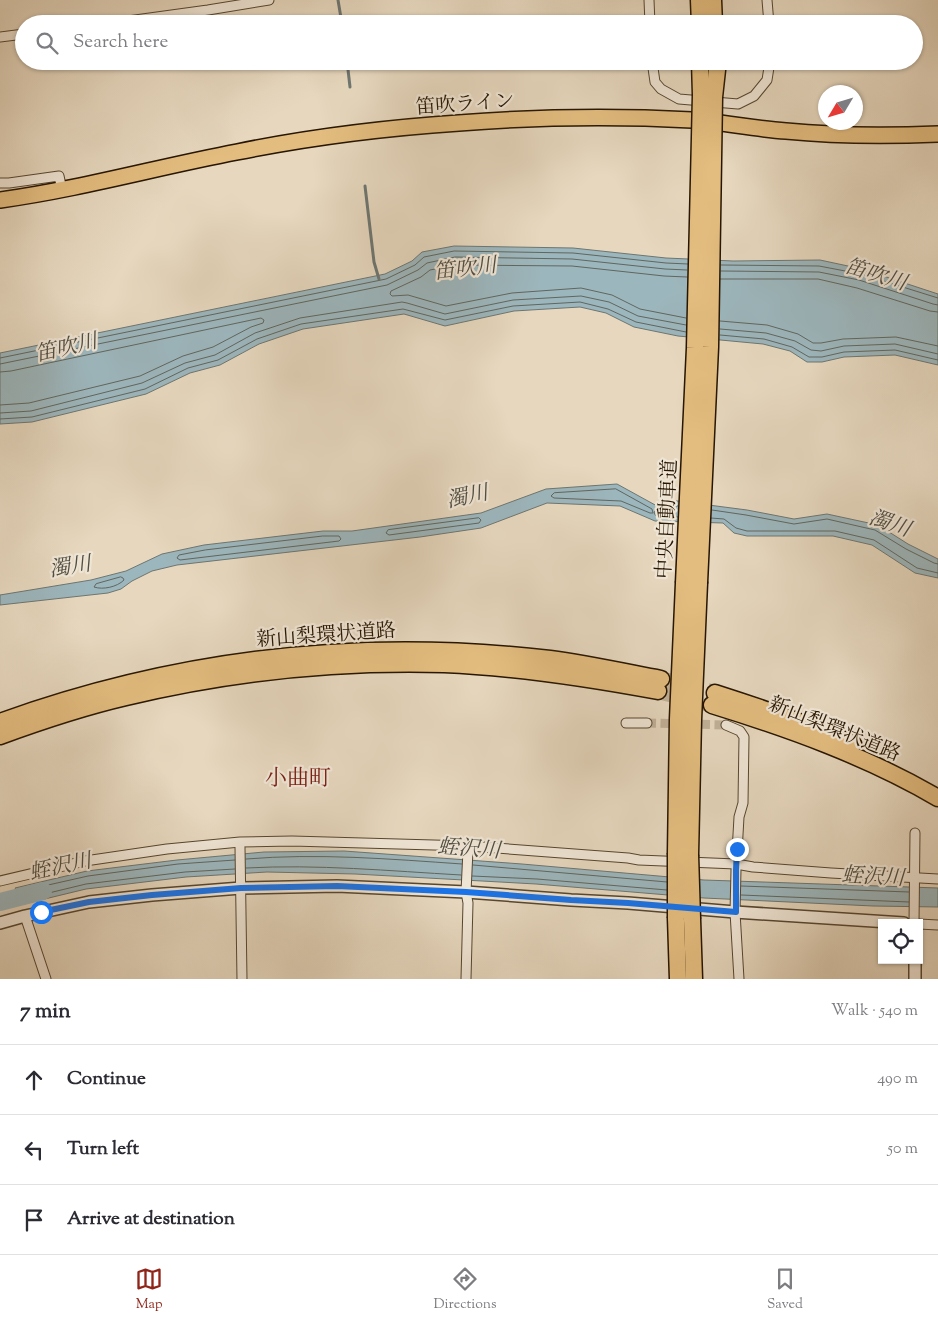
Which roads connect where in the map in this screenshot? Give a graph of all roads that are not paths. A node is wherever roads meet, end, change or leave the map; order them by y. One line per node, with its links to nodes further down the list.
1 (208, 0): 8 (street)
2 (270, 0): 8 (street)
3 (649, 0): 10 (street)
4 (699, 0): 11 (highway)
5 (713, 0): 12 (highway)
6 (719, 0): 13 (highway)
7 (767, 0): 14 (street)
8 (208, 10): 9 (street)
9 (172, 15)
10 (650, 15)
11 (700, 15)
12 (714, 15)
13 (719, 15)
14 (768, 15)
15 (15, 35): 16 (street)
16 (0, 37)
17 (653, 70): 20 (street)
18 (702, 70): 21 (highway, 中央自動車道)
19 (714, 70): 21 (highway)
20 (769, 70)
21 (708, 96): 44 (highway, 中央自動車道, bridge)
22 (938, 134): 24 (highway, 笛吹ライン)
23 (0, 183): 24 (street)
24 (62, 190): 25 (highway, 笛吹ライン)
25 (0, 200)
26 (0, 722): 30 (highway, 新山梨環状道路)
27 (626, 723): 28 (street)
28 (647, 723)
29 (726, 725): 36 (street)
30 (0, 736)
31 (938, 785): 32 (highway, 新山梨環状道路)
32 (938, 798)
33 (915, 833): 38 (street)
34 (240, 847): 40 (street)
35 (468, 850): 41 (street)
36 (736, 867): 38 (street); 39 (street); 42 (street)
37 (938, 879): 38 (street)
38 (914, 880): 45 (street)
39 (0, 881)
40 (241, 886): 41 (street); 43 (street); 52 (street)
41 (466, 889): 42 (street); 53 (street)
42 (735, 909): 46 (street); 56 (street)
43 (25, 916): 47 (street); 51 (street)
44 (684, 918): 54 (highway, 中央自動車道); 55 (highway, 中央自動車道)
45 (914, 919)
46 (878, 921)
47 (0, 923)
48 (923, 924): 49 (street)
49 (938, 925)
50 (915, 964): 57 (street)
51 (46, 979)
52 (242, 979)
53 (466, 979)
54 (678, 979)
55 (694, 979)
56 (739, 979)
57 (915, 979)

